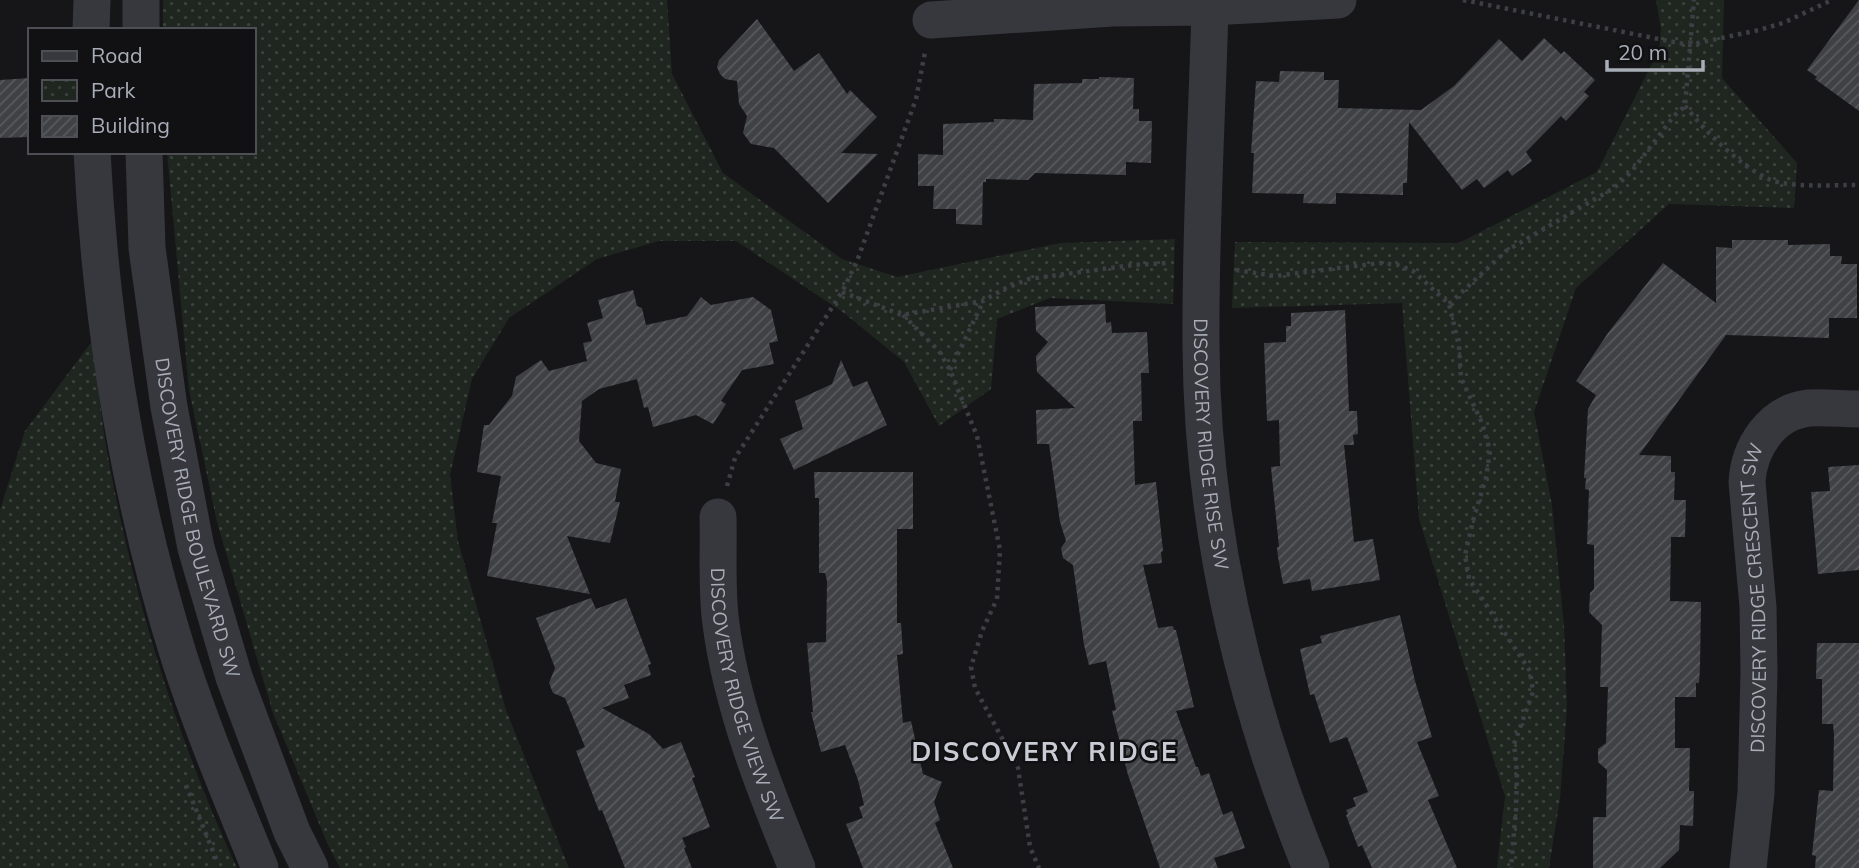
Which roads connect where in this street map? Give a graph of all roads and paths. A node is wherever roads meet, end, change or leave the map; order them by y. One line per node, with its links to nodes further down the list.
1 (92, 0): 9 (street)
2 (141, 0): 10 (street)
3 (1338, 0): 7 (street)
4 (1463, 0): 11 (path)
5 (1694, 0): 11 (path)
6 (1832, 0): 11 (path)
7 (1210, 7): 8 (street); 16 (street, DISCOVERY RIDGE RISE SW)
8 (931, 20): 17 (path)
9 (91, 28)
10 (141, 28)
11 (1689, 45): 12 (path)
12 (1685, 106): 15 (path); 19 (path)
13 (92, 154): 24 (street)
14 (144, 154): 25 (street, DISCOVERY RIDGE BOULEVARD SW)
15 (1859, 185)
16 (1203, 265): 18 (path); 19 (path); 28 (street, DISCOVERY RIDGE RISE SW)
17 (842, 292): 20 (path); 23 (path)
18 (983, 302): 20 (path); 21 (path)
19 (1449, 304): 29 (path)
20 (902, 315): 21 (path)
21 (950, 370): 27 (path)
22 (1859, 409): 30 (street, DISCOVERY RIDGE CRESCENT SW)
23 (718, 517): 26 (street, DISCOVERY RIDGE VIEW SW)
24 (261, 868)
25 (310, 868)
26 (797, 868)
27 (1039, 868)
28 (1311, 868)
29 (1511, 868)
30 (1748, 868)

